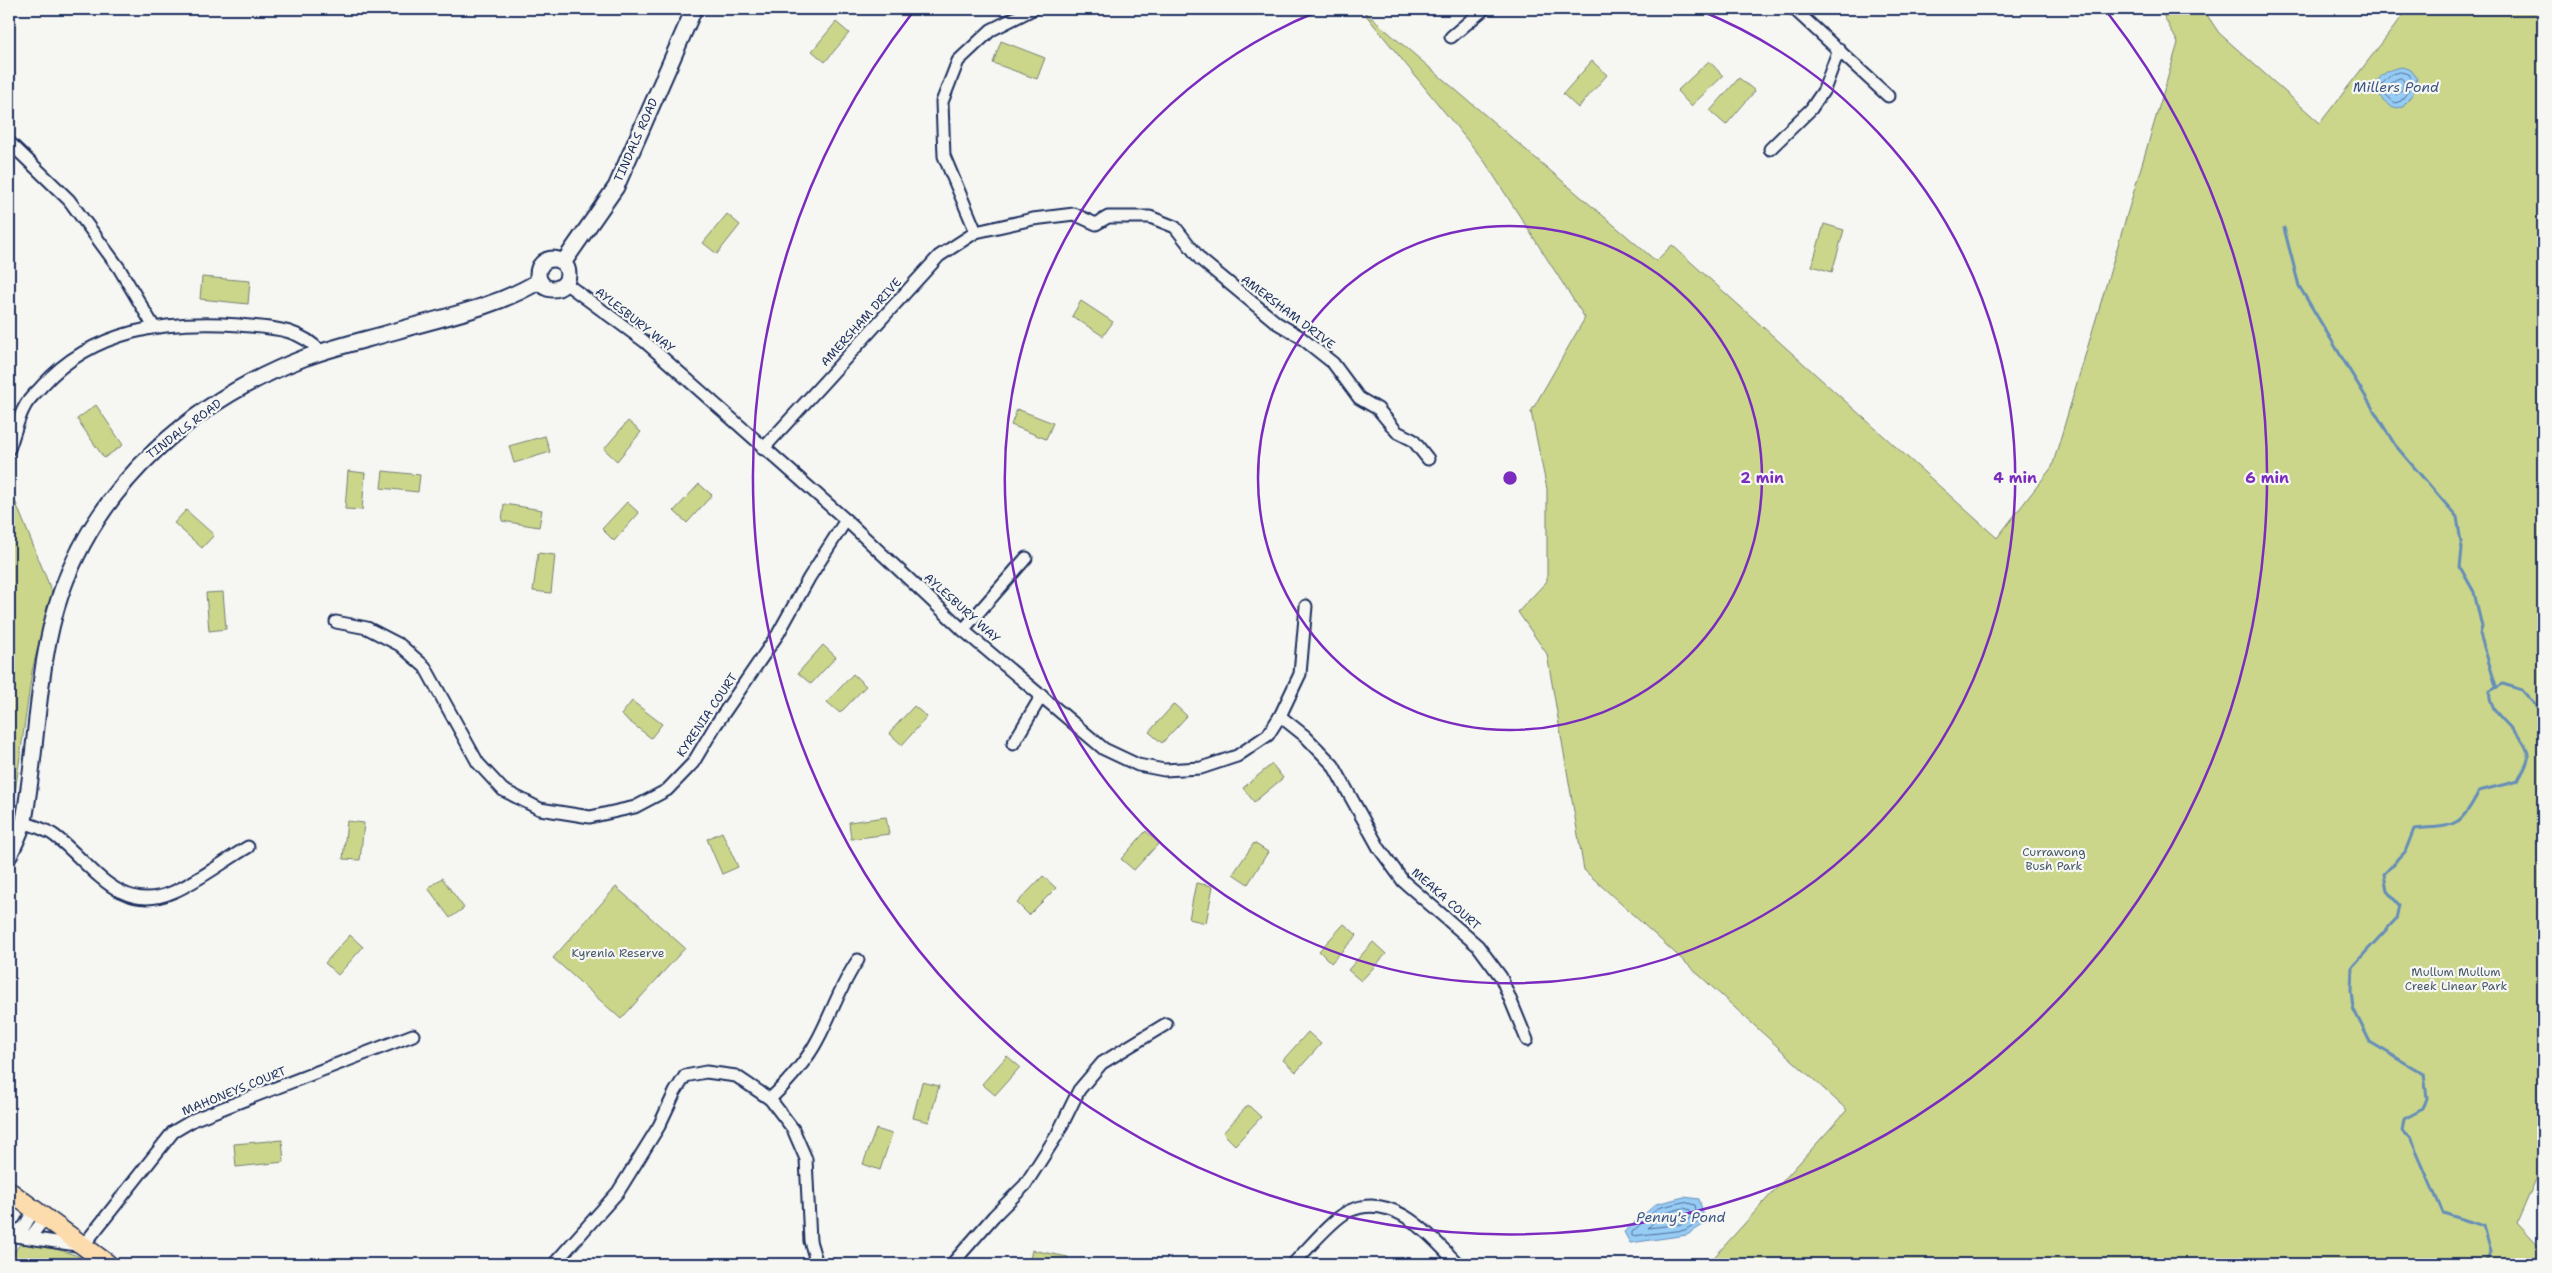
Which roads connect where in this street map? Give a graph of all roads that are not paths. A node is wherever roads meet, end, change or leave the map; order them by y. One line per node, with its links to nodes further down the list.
1 (694, 9): 11 (main road, TINDALS ROAD)
2 (1033, 9): 10 (street)
3 (1484, 9): 5 (street)
4 (1794, 9): 6 (street)
5 (1451, 37)
6 (1839, 49): 7 (street); 9 (street)
7 (1888, 96)
8 (9, 142): 14 (street)
9 (1770, 148)
10 (976, 232): 17 (street, AMERSHAM DRIVE); 18 (street, AMERSHAM DRIVE)
11 (562, 263): 12 (main road); 13 (main road)
12 (539, 281): 13 (main road); 15 (main road, TINDALS ROAD)
13 (565, 283): 17 (street, AYLESBURY WAY)
14 (154, 327): 15 (street); 16 (street)
15 (322, 352): 27 (main road, TINDALS ROAD)
16 (9, 449)
17 (763, 449): 19 (street, AYLESBURY WAY)
18 (1428, 460)
19 (846, 520): 22 (street, KYRENIA COURT); 23 (street, AYLESBURY WAY)
20 (1026, 558): 23 (street)
21 (1306, 606): 25 (street, AYLESBURY WAY)
22 (336, 622)
23 (963, 630): 24 (street, AYLESBURY WAY)
24 (1042, 695): 25 (street, AYLESBURY WAY); 26 (street)
25 (1280, 716): 33 (street, MEAKA COURT)
26 (1013, 744)
27 (23, 822): 28 (street); 29 (main road, TINDALS ROAD)
28 (248, 847)
29 (9, 856)
30 (858, 960): 34 (street)
31 (1166, 1024): 43 (street)
32 (413, 1035): 39 (street, MAHONEYS COURT)
33 (1527, 1040)
34 (770, 1099): 41 (street); 42 (street)
35 (9, 1191): 36 (main road)
36 (39, 1214): 37 (street); 38 (street); 39 (main road)
37 (10, 1235): 38 (street)
38 (24, 1237): 39 (street)
39 (83, 1246): 40 (main road)
40 (108, 1264)
41 (554, 1264)
42 (816, 1264)
43 (952, 1264)
44 (1293, 1264): 45 (street)
45 (1458, 1264)

